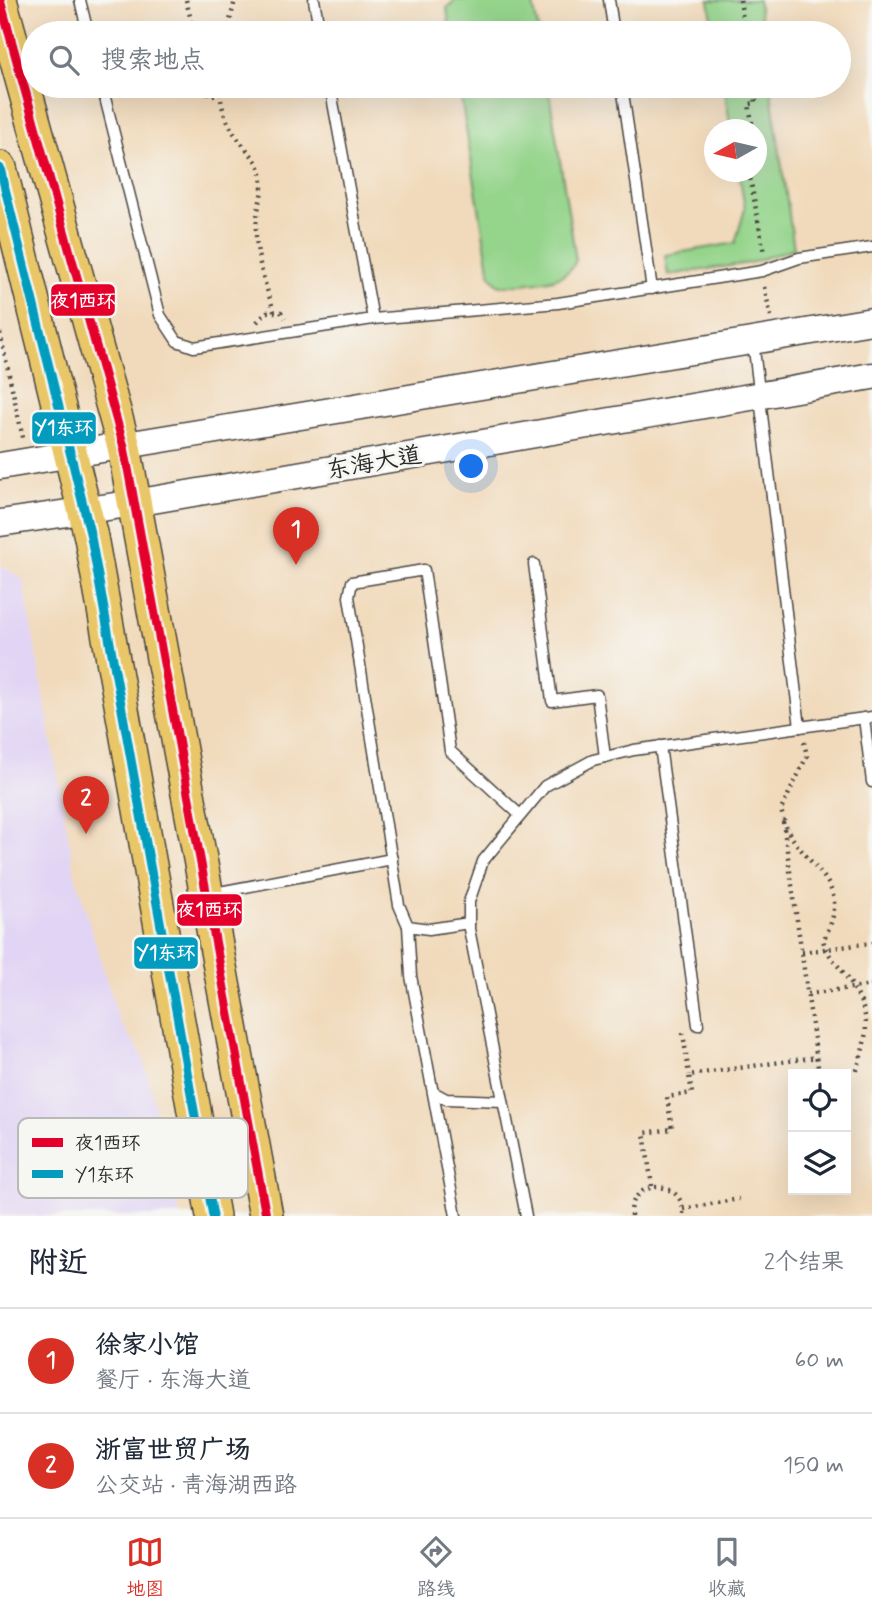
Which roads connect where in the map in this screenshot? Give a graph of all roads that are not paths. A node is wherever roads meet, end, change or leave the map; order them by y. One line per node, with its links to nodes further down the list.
1 (0, 0): 8 (main road)
2 (80, 0): 5 (lane)
3 (314, 0): 6 (lane)
4 (609, 0): 7 (lane)
5 (85, 21)
6 (318, 21)
7 (612, 21)
8 (21, 76)
9 (27, 98): 21 (main road)
10 (105, 98): 16 (lane)
11 (332, 98): 16 (lane)
12 (624, 98): 15 (lane)
13 (0, 168): 22 (main road)
14 (872, 247): 15 (lane)
15 (652, 289): 16 (lane)
16 (373, 318)
17 (872, 321): 18 (street)
18 (764, 339): 20 (lane); 21 (street)
19 (872, 376): 20 (street, 东海大道)
20 (760, 395): 24 (street, 东海大道); 29 (lane)
21 (124, 447): 22 (street); 24 (main road)
22 (72, 454): 23 (street); 25 (main road)
23 (0, 466)
24 (135, 503): 25 (street, 东海大道); 35 (main road)
25 (85, 510): 26 (street, 东海大道); 41 (main road)
26 (0, 523)
27 (534, 564): 31 (lane)
28 (868, 718): 29 (lane); 32 (lane)
29 (800, 727): 30 (lane)
30 (660, 746): 31 (lane); 38 (lane)
31 (606, 757): 33 (lane)
32 (872, 782)
33 (519, 814): 34 (lane); 36 (lane)
34 (391, 859): 35 (lane); 37 (lane)
35 (208, 895): 44 (main road)
36 (469, 923): 37 (lane); 40 (lane)
37 (408, 926): 39 (lane)
38 (698, 1025)
39 (433, 1092): 40 (lane); 45 (lane)
40 (503, 1101): 46 (lane)
41 (195, 1118)
42 (210, 1198): 43 (main road)
43 (213, 1216)
44 (266, 1216)
45 (456, 1216)
46 (525, 1216)

